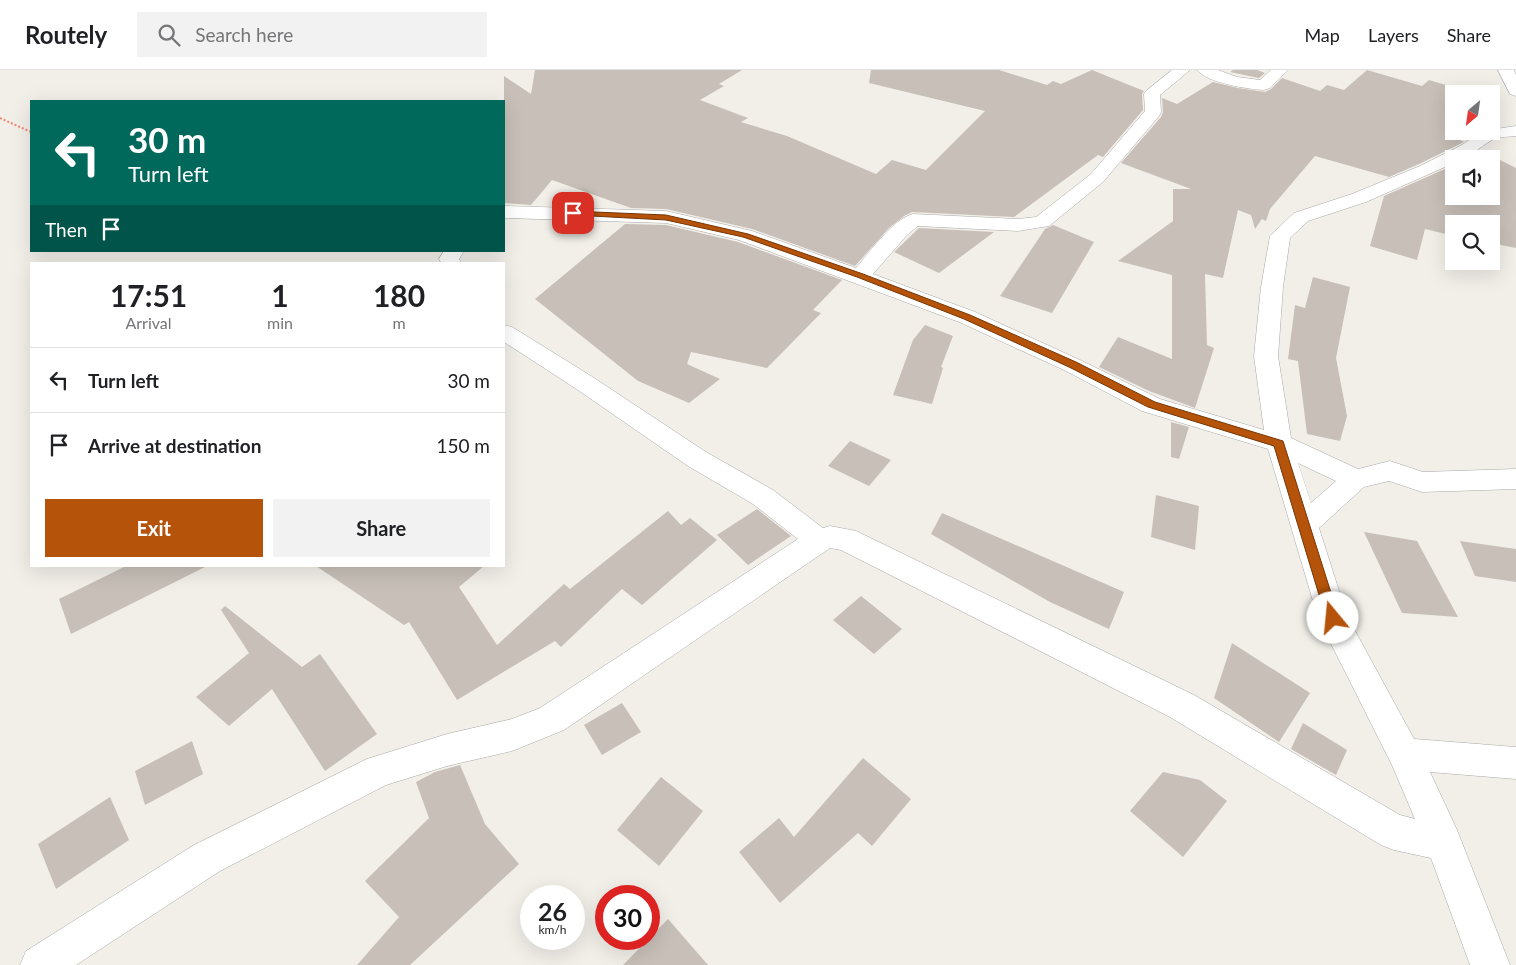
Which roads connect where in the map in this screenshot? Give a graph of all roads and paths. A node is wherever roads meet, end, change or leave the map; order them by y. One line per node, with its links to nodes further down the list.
1 (1182, 70): 10 (street)
2 (1205, 70): 3 (street)
3 (1280, 70)
4 (1506, 70): 5 (street)
5 (1516, 91)
6 (0, 118): 8 (path)
7 (1516, 131): 12 (street)
8 (30, 132)
9 (505, 212): 10 (street)
10 (860, 276): 12 (street)
11 (505, 333): 16 (street)
12 (1279, 443): 13 (street); 15 (street)
13 (1356, 479): 14 (street); 15 (street)
14 (1516, 479)
15 (1304, 524): 17 (street)
16 (819, 540): 19 (street); 20 (street)
17 (1404, 754): 18 (street); 19 (street)
18 (1516, 763)
19 (1444, 842): 21 (street)
20 (40, 965)
21 (1490, 965)

